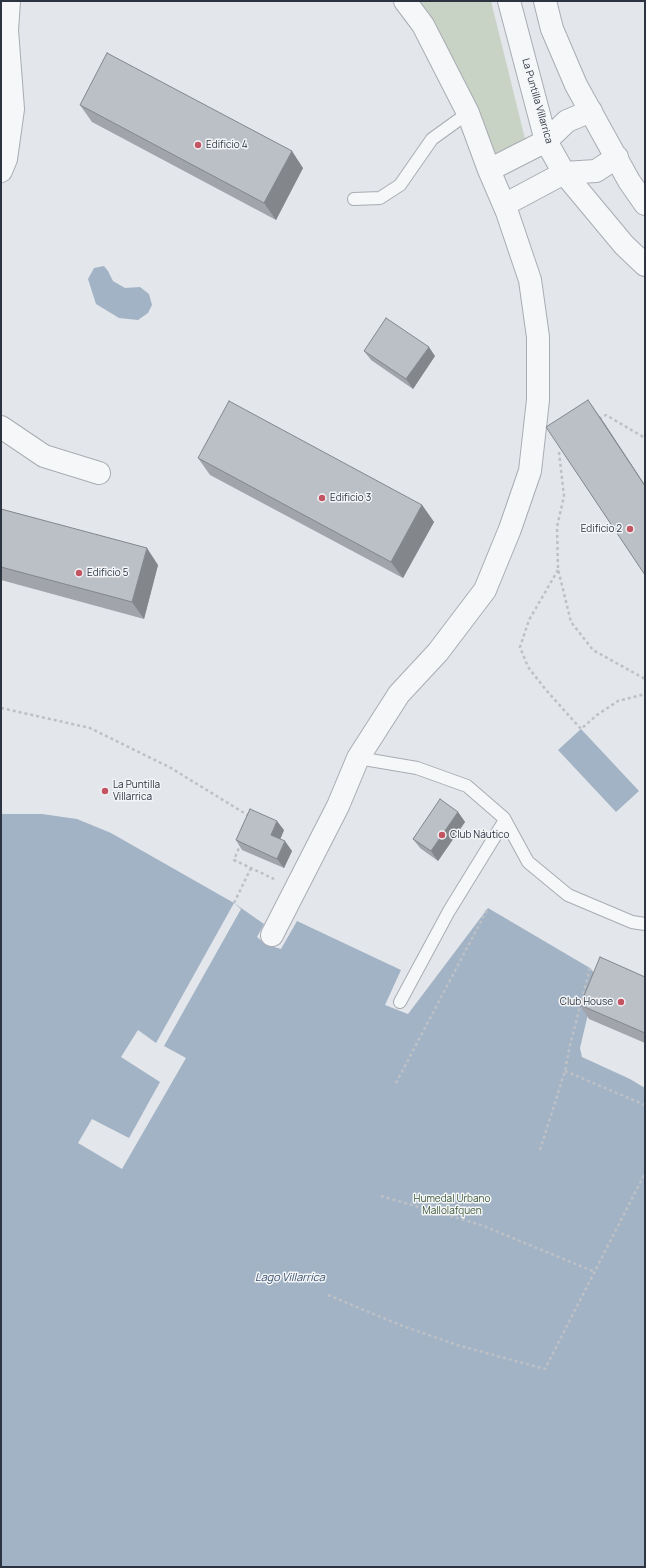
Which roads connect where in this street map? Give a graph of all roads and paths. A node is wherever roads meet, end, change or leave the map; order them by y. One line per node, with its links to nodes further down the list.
1 (9, 1): 10 (street)
2 (405, 1): 6 (street)
3 (510, 1): 7 (street, La Puntilla Villarrica)
4 (545, 1): 5 (street)
5 (591, 111): 7 (street); 8 (street)
6 (468, 113): 9 (street); 12 (lane)
7 (546, 141): 9 (street); 11 (street, La Puntilla Villarrica)
8 (617, 157): 11 (street); 13 (street)
9 (489, 170): 14 (street)
10 (1, 171)
11 (564, 173): 14 (street); 15 (street, La Puntilla Villarrica)
12 (354, 199)
13 (645, 204)
14 (504, 205): 25 (street)
15 (645, 265)
16 (594, 423): 18 (path)
17 (1, 427): 20 (street)
18 (645, 438)
19 (558, 447): 21 (path)
20 (99, 473)
21 (558, 569): 22 (path); 23 (path)
22 (645, 679)
23 (645, 694)
24 (1, 708): 26 (path)
25 (358, 758): 27 (lane); 30 (street)
26 (252, 818)
27 (505, 820): 33 (lane); 36 (lane)
28 (243, 839): 29 (path)
29 (251, 868): 30 (path); 31 (path)
30 (296, 888): 34 (street)
31 (234, 903)
32 (488, 908): 38 (path)
33 (645, 924)
34 (272, 935)
35 (590, 968): 37 (path)
36 (400, 1002)
37 (565, 1071): 39 (path); 40 (path)
38 (396, 1083)
39 (645, 1105)
40 (540, 1150)
41 (645, 1173): 43 (path)
42 (380, 1196): 43 (path)
43 (595, 1272): 44 (path)
44 (328, 1295)

